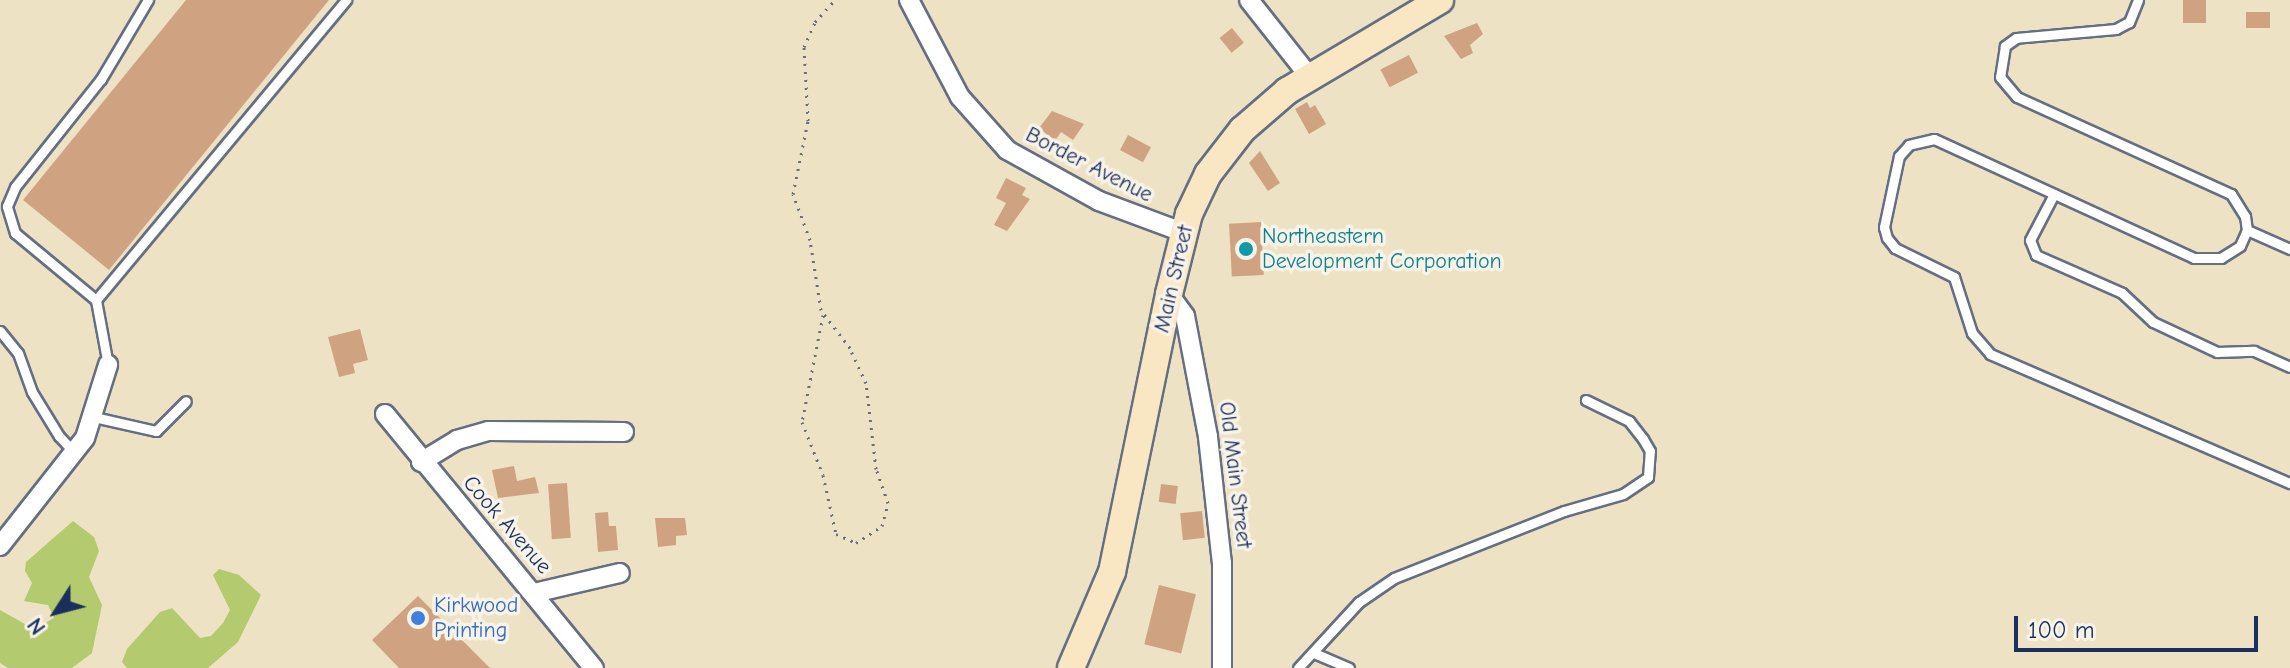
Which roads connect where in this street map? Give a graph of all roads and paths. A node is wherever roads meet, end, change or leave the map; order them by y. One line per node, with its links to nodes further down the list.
1 (148, 0): 14 (lane)
2 (346, 0): 14 (lane)
3 (835, 0): 15 (path)
4 (909, 0): 11 (street, Border Avenue)
5 (1249, 0): 8 (street)
6 (1440, 0): 8 (main road, Main Street)
7 (2138, 0): 10 (lane)
8 (1309, 76): 11 (main road, Main Street)
9 (2054, 194): 10 (lane); 18 (lane); 26 (lane)
10 (2247, 230): 12 (lane)
11 (1185, 233): 13 (main road, Main Street)
12 (2290, 249)
13 (1169, 294): 32 (main road, Main Street); 33 (street, Old Main Street)
14 (96, 300): 17 (lane)
15 (823, 315): 15 (path)
16 (0, 331): 24 (lane)
17 (108, 365): 22 (street)
18 (2290, 367)
19 (1586, 400): 30 (lane)
20 (186, 401): 22 (lane)
21 (385, 414): 25 (street, Cook Avenue)
22 (94, 417): 24 (street)
23 (624, 432): 25 (street)
24 (74, 452): 27 (street)
25 (421, 462): 29 (street, Cook Avenue)
26 (2290, 483)
27 (0, 546)
28 (620, 573): 29 (street)
29 (534, 593): 31 (street, Cook Avenue)
30 (1314, 653): 34 (lane); 35 (lane)
31 (594, 668)
32 (1071, 668)
33 (1222, 668)
34 (1298, 668)
35 (1349, 668)

